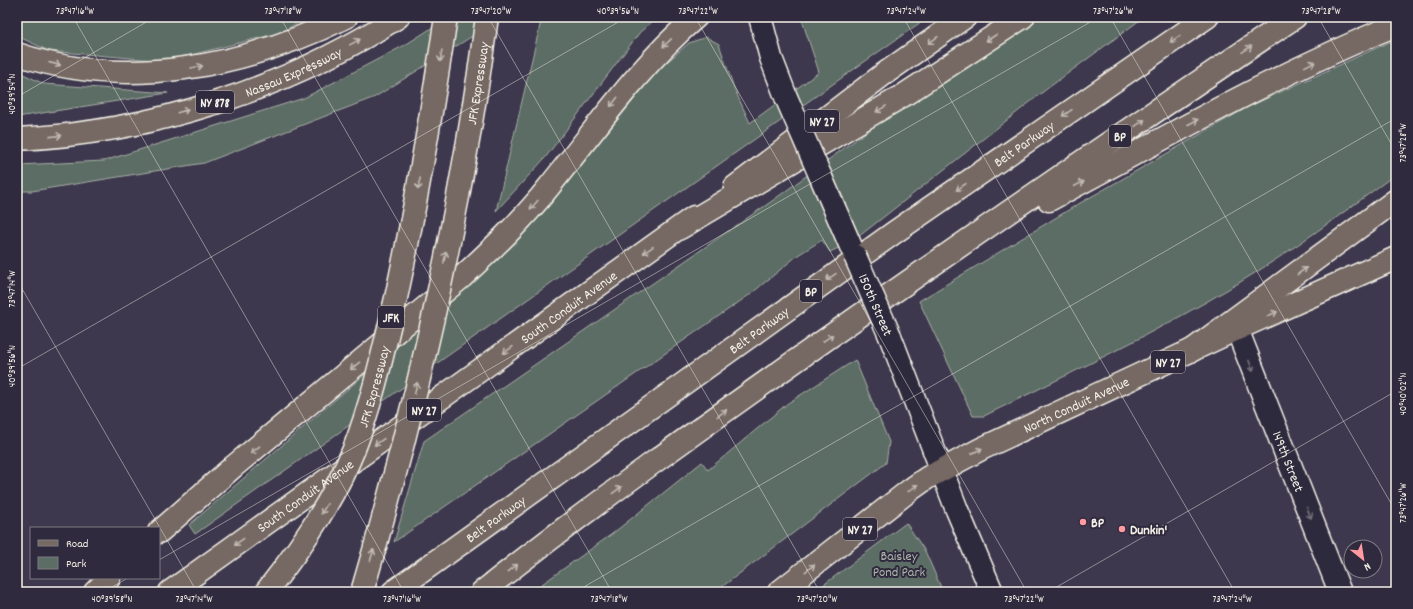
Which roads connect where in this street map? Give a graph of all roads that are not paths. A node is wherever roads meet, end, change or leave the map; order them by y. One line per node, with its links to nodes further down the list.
1 (346, 17): 12 (main road, one-way to 1)
2 (398, 17): 13 (main road, Nassau Expressway / NY 878, one-way to 2)
3 (446, 17): 25 (main road, JFK Expressway / JFK, one-way to 25, bridge)
4 (487, 17): 26 (main road, JFK Expressway, one-way to 4, bridge)
5 (696, 17): 21 (main road, one-way to 21)
6 (760, 17): 20 (main road, 150th Street, bridge)
7 (965, 17): 15 (main road, South Conduit Avenue / NY 27, one-way to 15)
8 (1023, 17): 15 (main road, one-way to 15)
9 (1207, 17): 27 (main road, Belt Parkway / BP, one-way to 27)
10 (1295, 17): 16 (main road, BP, one-way to 10)
11 (1396, 26): 16 (main road, one-way to 11)
12 (17, 54)
13 (17, 139)
14 (1396, 200): 19 (main road, one-way to 14)
15 (680, 228): 24 (main road, South Conduit Avenue / NY 27, one-way to 24)
16 (946, 255): 28 (main road, BP, one-way to 16)
17 (1396, 258): 18 (main road, North Conduit Avenue / NY 27, one-way to 17)
18 (1237, 329): 19 (main road, North Conduit Avenue / NY 27); 31 (main road, 149th Street, one-way to 31)
19 (1191, 351): 20 (main road, North Conduit Avenue / NY 27, one-way to 19)
20 (942, 469): 29 (main road, North Conduit Avenue / NY 27, one-way to 20); 30 (main road, 150th Street)
21 (160, 531)
22 (108, 579): 23 (main road)
23 (95, 592)
24 (170, 592)
25 (266, 592)
26 (362, 592)
27 (392, 592)
28 (482, 592)
29 (779, 592)
30 (992, 592)
31 (1340, 592)

